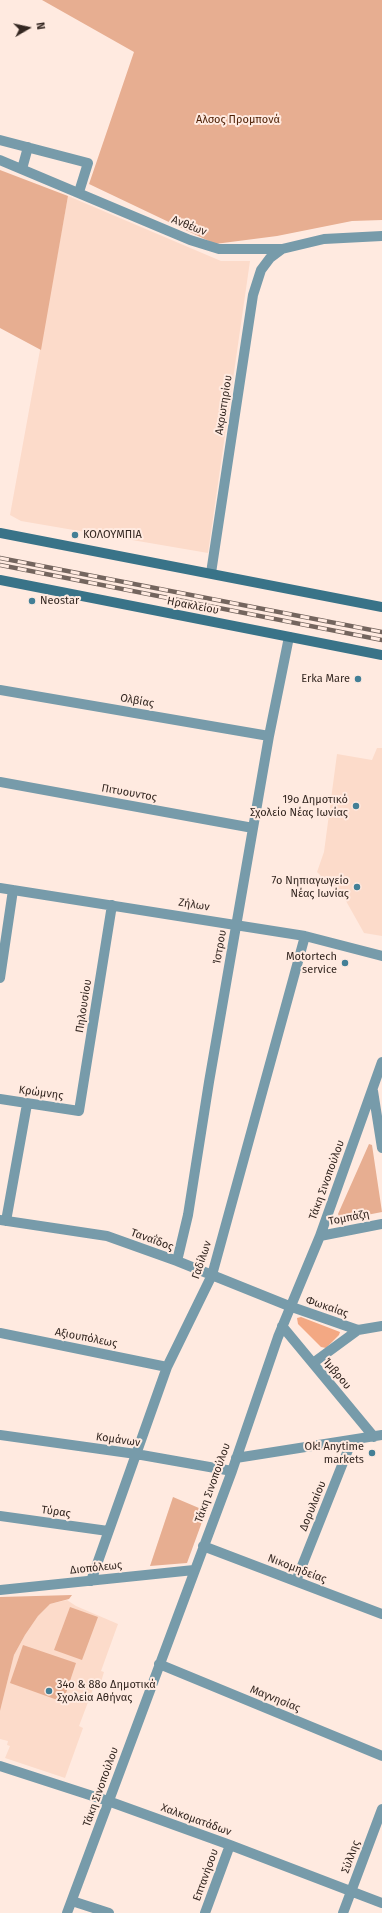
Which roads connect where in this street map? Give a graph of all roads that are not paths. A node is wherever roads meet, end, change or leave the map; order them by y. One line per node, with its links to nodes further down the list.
1 (0, 140): 2 (street)
2 (28, 147): 4 (street); 5 (street)
3 (0, 160): 4 (street, Ανθέων)
4 (22, 169): 5 (street, Ανθέων)
5 (79, 192): 7 (street, Ανθέων)
6 (382, 236): 7 (street, Ανθέων)
7 (282, 249): 9 (street, Ακρωτηρίου)
8 (0, 533): 9 (main road)
9 (211, 573): 11 (main road)
10 (0, 580): 12 (main road, Ηρακλείου)
11 (382, 607)
12 (289, 637): 13 (main road, Ηρακλείου); 15 (street, Ίστρου)
13 (382, 655)
14 (0, 690): 15 (street, Ολβίας)
15 (269, 736): 17 (street, Ίστρου)
16 (0, 782): 17 (street, Πιτυουντος)
17 (253, 828): 21 (street, Ίστρου)
18 (0, 888): 19 (street, Ζήλων)
19 (13, 890): 20 (street, Ζήλων); 24 (street)
20 (112, 905): 21 (street, Ζήλων); 31 (street, Πηλουσίου)
21 (236, 924): 22 (street, Ζήλων); 36 (street, Ίστρου)
22 (305, 936): 23 (street, Ζήλων); 37 (street, Γαδίλων)
23 (382, 956)
24 (0, 978)
25 (382, 1062): 26 (street, Τάκη Σινοπούλου)
26 (372, 1089): 29 (street); 30 (street, Τάκη Σινοπούλου)
27 (0, 1099): 28 (street, Κρώμνης)
28 (27, 1104): 31 (street, Κρώμνης); 33 (street)
29 (379, 1108): 30 (street); 32 (street)
30 (365, 1110): 35 (street, Τάκη Σινοπούλου)
31 (79, 1111)
32 (382, 1148)
33 (3, 1221): 36 (street, Ταναΐδος)
34 (382, 1224): 35 (street, Τομπάζη)
35 (320, 1236): 38 (street, Τάκη Σινοπούλου)
36 (177, 1262): 37 (street, Ταναΐδος)
37 (212, 1275): 38 (street, Ταναΐδος); 44 (street, Γαδίλων)
38 (289, 1306): 39 (street, Τάκη Σινοπούλου); 41 (street, Φωκαίας)
39 (282, 1326): 43 (street, Ίμβρου); 49 (street, Τάκη Σινοπούλου)
40 (382, 1326): 41 (street, Φωκαίας)
41 (358, 1330): 43 (street, Φωκαίας)
42 (0, 1333): 44 (street, Αξιουπόλεως)
43 (313, 1363): 46 (street, Ίμβρου)
44 (167, 1367): 48 (street, Γαδίλων)
45 (0, 1435): 48 (street, Κομάνων)
46 (378, 1436): 47 (street)
47 (352, 1440): 49 (street); 56 (street, Δορυλαίου)
48 (136, 1454): 50 (street, Κομάνων); 52 (street, Γαδίλων)
49 (236, 1458): 50 (street, Τάκη Σινοπούλου)
50 (232, 1470): 53 (street, Τάκη Σινοπούλου)
51 (0, 1516): 52 (street, Τύρας)
52 (108, 1531): 55 (street, Γαδίλων)
53 (203, 1546): 54 (street, Τάκη Σινοπούλου); 56 (street, Νικομηδείας)
54 (194, 1570): 55 (street, Διοπόλεως); 59 (street, Τάκη Σινοπούλου)
55 (91, 1581): 57 (street, Διοπόλεως)
56 (296, 1581): 58 (street, Νικομηδείας)
57 (0, 1590)
58 (382, 1614)
59 (159, 1664): 60 (street, Μαγνησίας); 62 (street, Τάκη Σινοπούλου)
60 (382, 1756)
61 (0, 1766): 62 (street, Χαλκοματάδων)
62 (108, 1802): 64 (street, Χαλκοματάδων); 66 (street, Τάκη Σινοπούλου)
63 (382, 1809): 65 (street, Σύλλης)
64 (230, 1845): 65 (street, Χαλκοματάδων); 70 (street, Επτανήσου)
65 (352, 1891): 67 (street, Χαλκοματάδων); 71 (street, Σύλλης)
66 (72, 1901): 68 (street, Τάκη Σινοπούλου); 69 (street)
67 (382, 1903)
68 (67, 1913)
69 (109, 1913)
70 (205, 1913)
71 (343, 1913)

